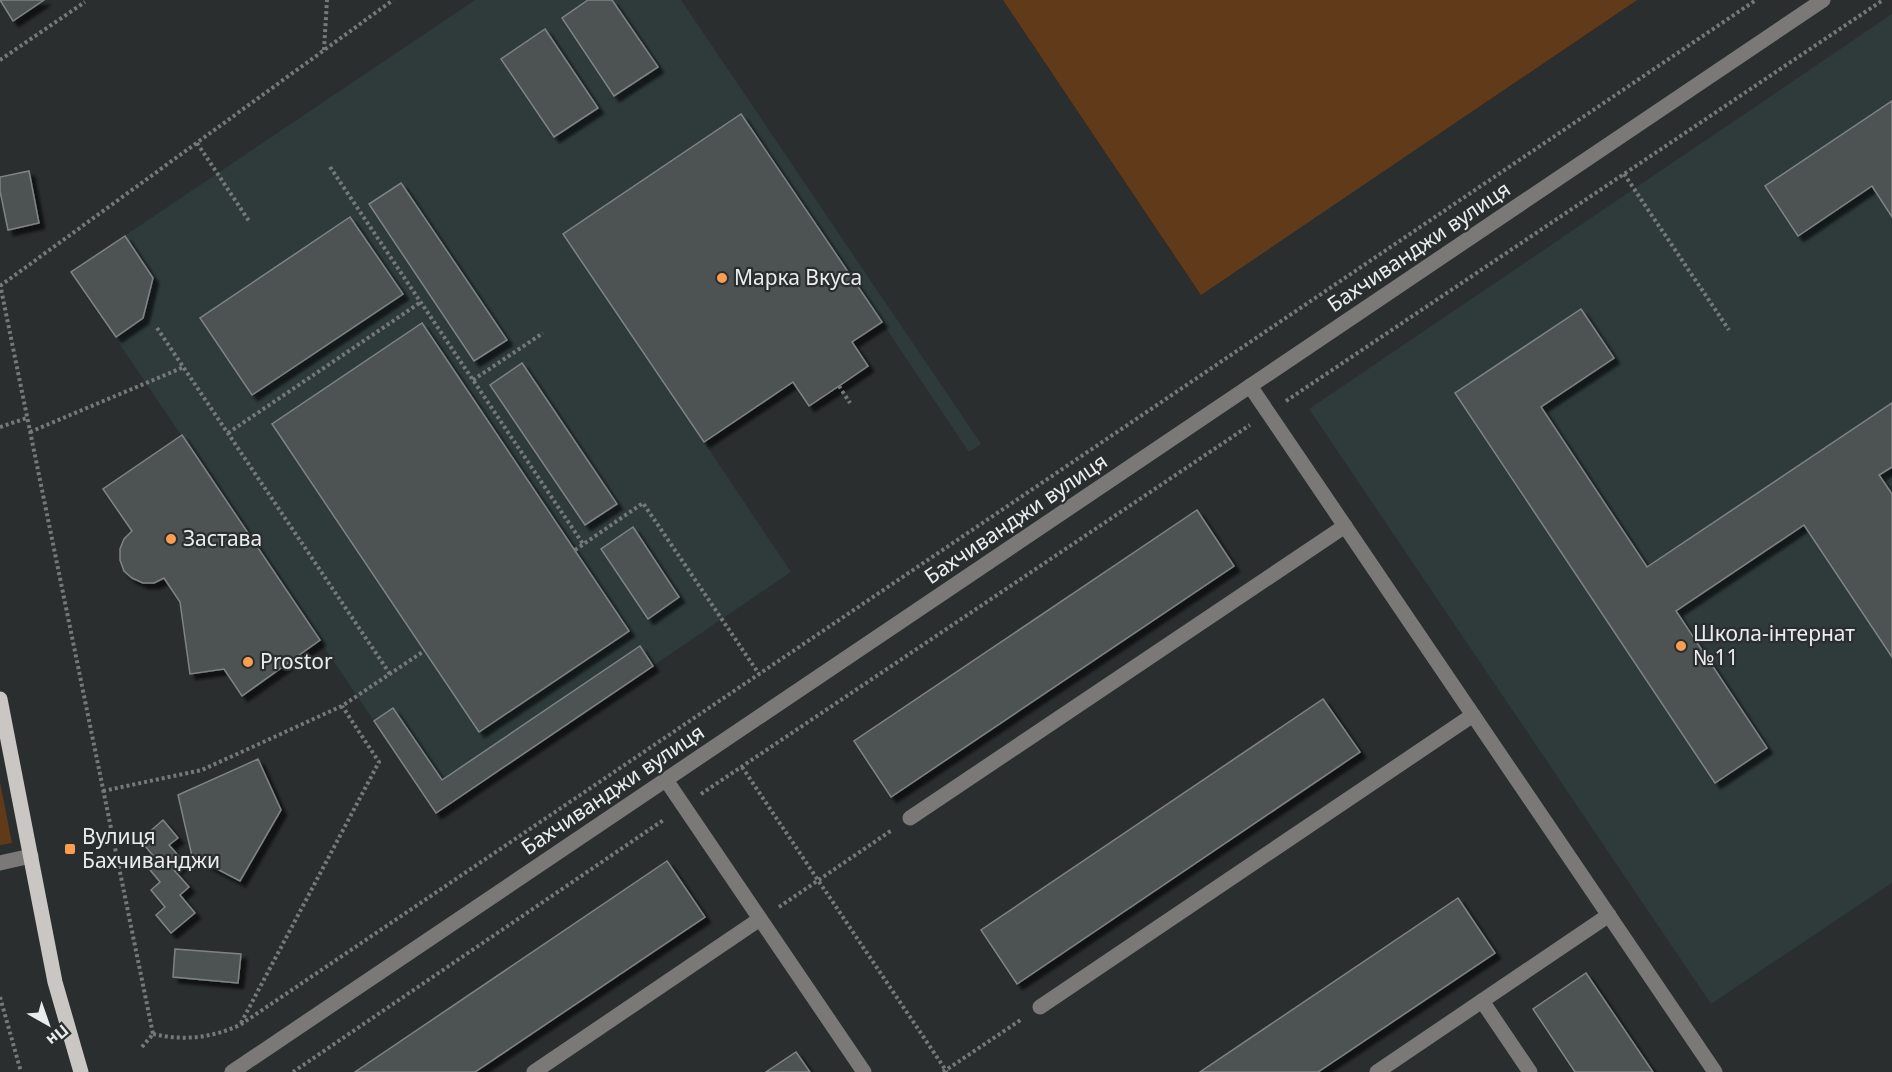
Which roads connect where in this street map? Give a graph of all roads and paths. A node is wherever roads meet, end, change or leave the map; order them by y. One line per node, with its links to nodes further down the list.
1 (327, 0): 7 (path)
2 (393, 0): 7 (path)
3 (1756, 0): 33 (path)
4 (1823, 0): 21 (street, Бахчиванджи вулиця)
5 (1883, 0): 11 (path)
6 (85, 3): 8 (path)
7 (324, 51): 9 (path)
8 (0, 60)
9 (197, 143): 12 (path); 13 (path)
10 (330, 167): 14 (path)
11 (1624, 174): 16 (path); 23 (path)
12 (249, 221)
13 (0, 285): 24 (path)
14 (420, 302): 19 (path); 27 (path)
15 (157, 328): 18 (path)
16 (1729, 330)
17 (543, 333): 19 (path)
18 (184, 367): 26 (path); 27 (path)
19 (473, 380): 29 (path)
20 (839, 386): 22 (path)
21 (1250, 386): 23 (street); 38 (street, Бахчиванджи вулиця)
22 (850, 403)
23 (1268, 412): 28 (street); 37 (path)
24 (27, 418): 25 (path); 26 (path)
25 (0, 426)
26 (30, 432): 39 (path)
27 (228, 433): 32 (path)
28 (1345, 525): 36 (street); 41 (street)
29 (583, 544): 30 (path); 33 (path)
30 (574, 550)
31 (424, 651): 32 (path)
32 (390, 674): 35 (path)
33 (759, 674): 50 (path)
34 (0, 699): 42 (main road)
35 (342, 706): 39 (path); 50 (path)
36 (1473, 715): 45 (street); 49 (street)
37 (742, 767): 40 (path); 44 (path)
38 (666, 780): 40 (street); 56 (street, Бахчиванджи вулиця)
39 (103, 791): 51 (path)
40 (684, 806): 46 (street); 57 (path)
41 (910, 818): 44 (path)
42 (31, 856): 43 (street); 55 (main road)
43 (0, 863)
44 (818, 880): 46 (path); 53 (path)
45 (1609, 915): 48 (street); 62 (street)
46 (760, 919): 58 (street); 59 (street)
47 (0, 997): 54 (path)
48 (1482, 1001): 60 (street); 61 (street)
49 (1040, 1006): 53 (path)
50 (240, 1025): 51 (path)
51 (153, 1034): 52 (path)
52 (141, 1047)
53 (945, 1071)
54 (21, 1072)
55 (81, 1072)
56 (232, 1072)
57 (293, 1072)
58 (534, 1072)
59 (864, 1072)
60 (1377, 1072)
61 (1530, 1072)
62 (1715, 1072)

